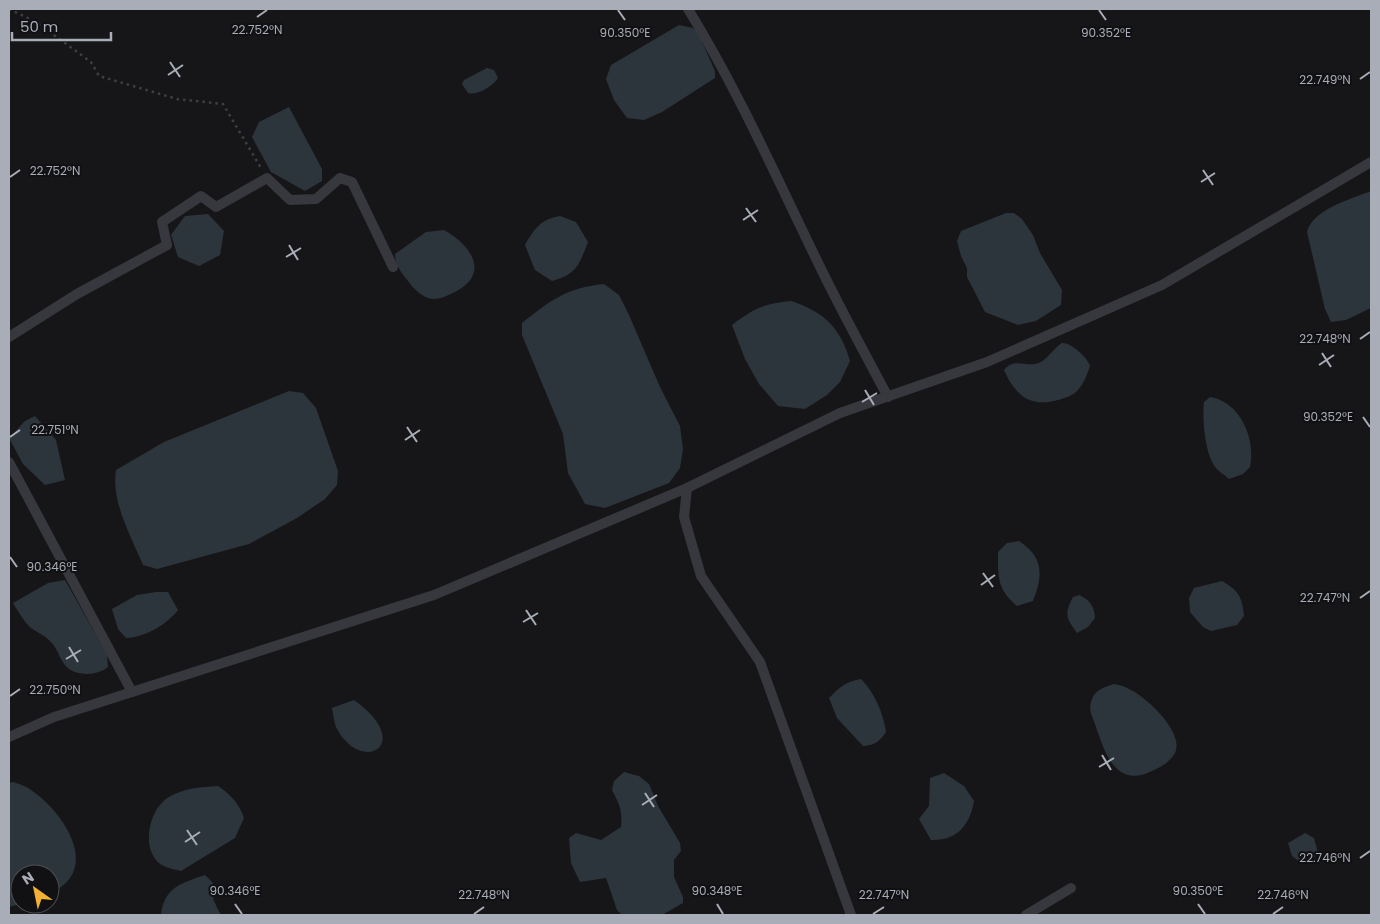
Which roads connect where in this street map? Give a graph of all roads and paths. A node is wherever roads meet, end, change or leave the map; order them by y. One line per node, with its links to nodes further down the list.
1 (9, 9): 4 (path)
2 (688, 9): 7 (street)
3 (1371, 162): 7 (street)
4 (267, 178): 5 (street); 6 (street)
5 (393, 267)
6 (9, 338)
7 (888, 397): 9 (street)
8 (9, 462): 10 (street)
9 (687, 488): 10 (street); 13 (street)
10 (132, 692): 11 (street)
11 (9, 736)
12 (1071, 888): 14 (street)
13 (851, 915)
14 (1026, 915)

